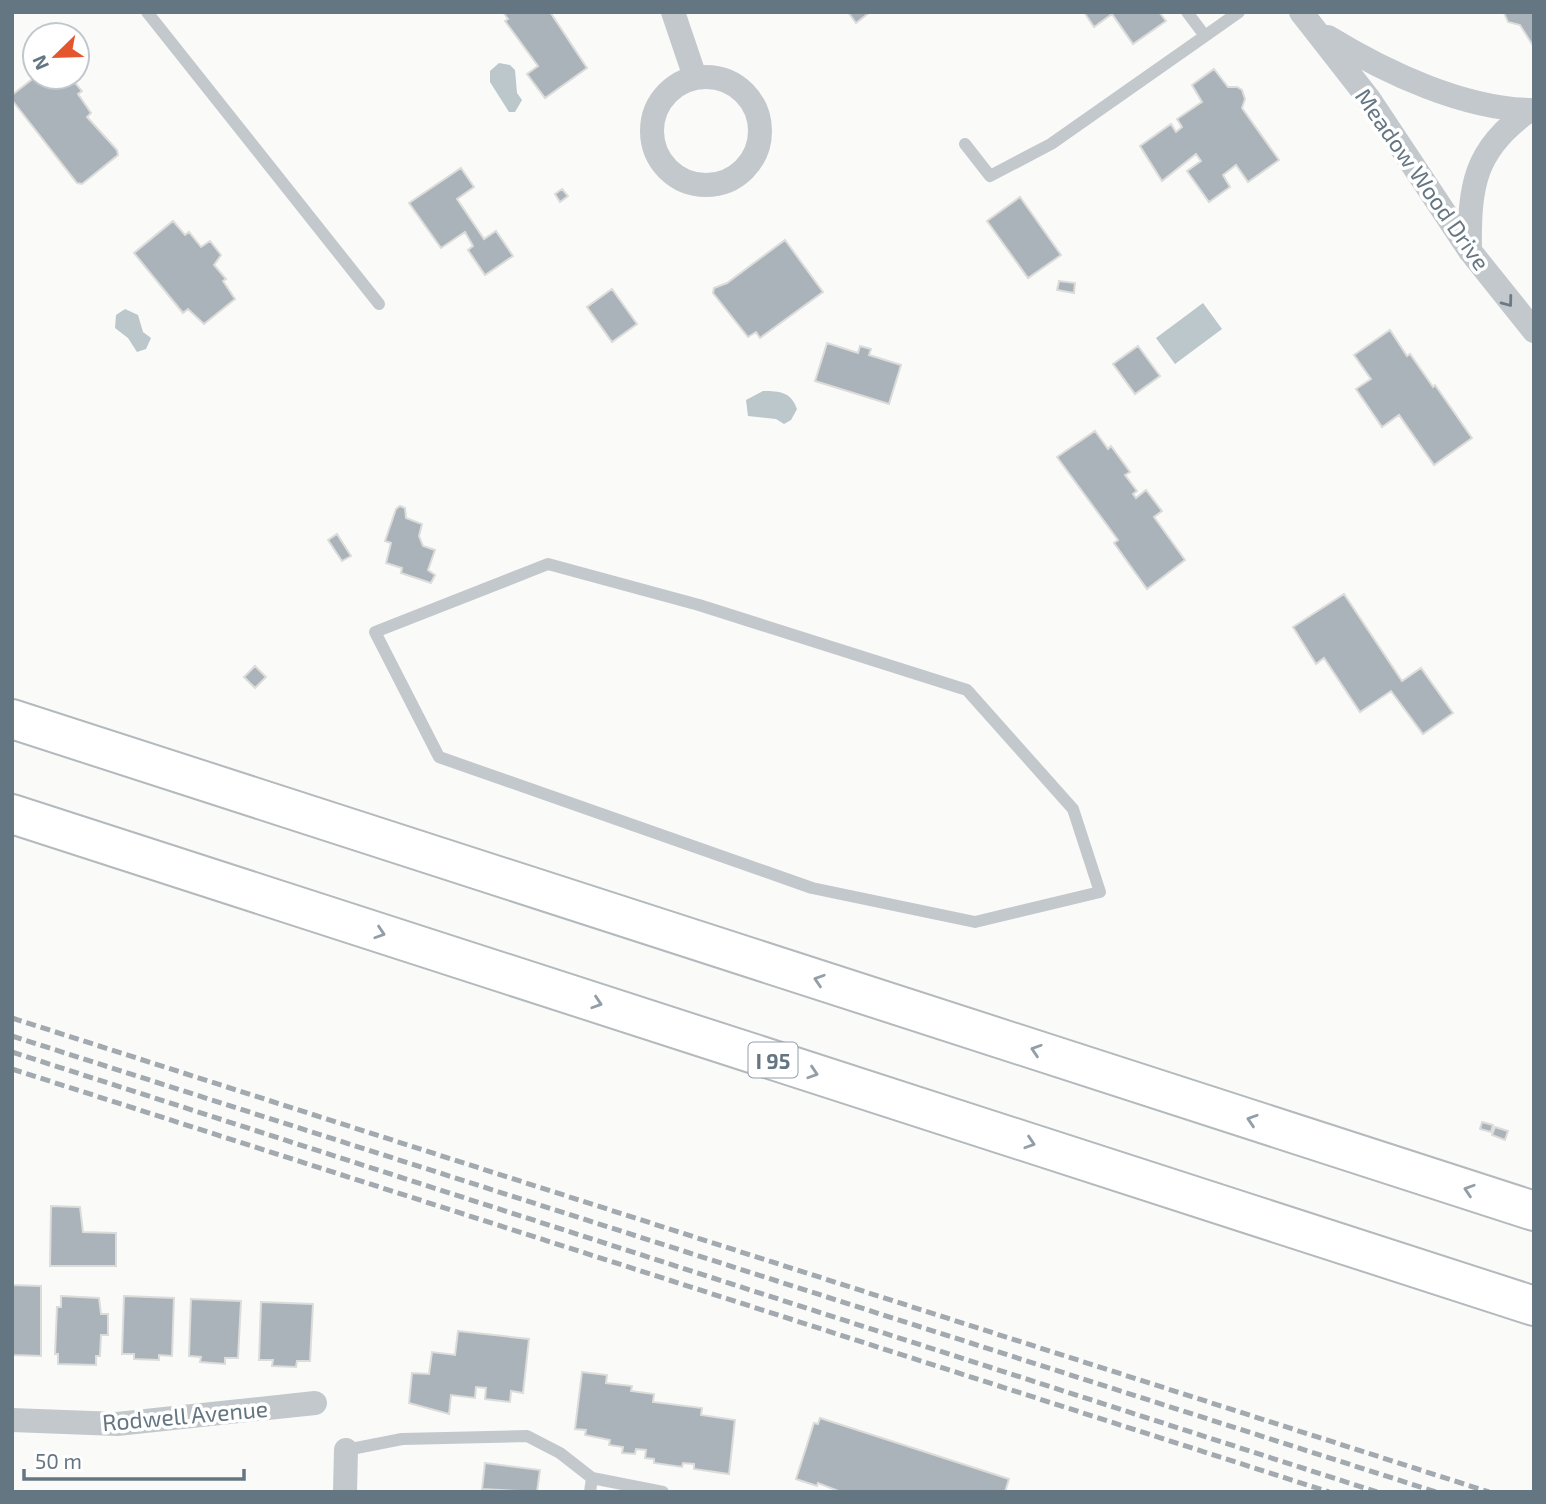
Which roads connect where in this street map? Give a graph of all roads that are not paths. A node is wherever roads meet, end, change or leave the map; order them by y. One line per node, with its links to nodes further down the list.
1 (146, 12): 11 (lane)
2 (673, 12): 7 (street)
3 (1187, 12): 6 (lane)
4 (1239, 12): 6 (lane)
5 (1307, 20): 8 (street); 10 (street, Meadow Wood Drive)
6 (1205, 36): 9 (lane)
7 (695, 77): 7 (street)
8 (1532, 110): 10 (street)
9 (965, 145)
10 (1470, 251): 12 (street, Meadow Wood Drive, one-way to 12)
11 (379, 304)
12 (1534, 331)
13 (12, 719): 18 (highway, one-way to 13)
14 (12, 814): 17 (highway, I 95)
15 (12, 841): 17 (highway)
16 (1100, 892): 16 (lane)
17 (333, 918): 19 (highway, I 95, one-way to 19)
18 (1534, 1211)
19 (1534, 1306)
20 (315, 1403): 21 (street, Rodwell Avenue)
21 (12, 1420)
22 (346, 1450): 23 (lane); 24 (street)
23 (592, 1478): 25 (lane); 26 (lane)
24 (345, 1492)
25 (590, 1492)
26 (663, 1492)

